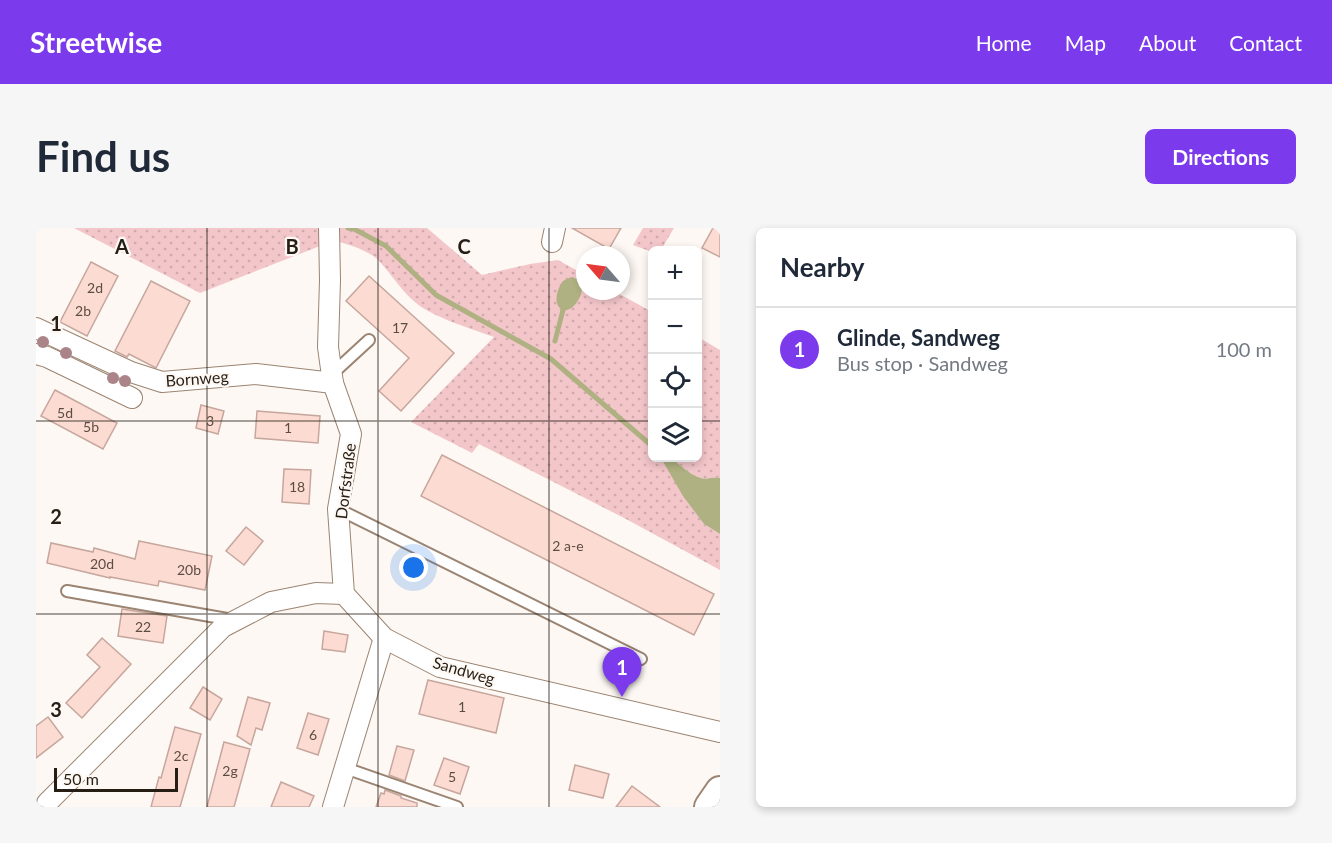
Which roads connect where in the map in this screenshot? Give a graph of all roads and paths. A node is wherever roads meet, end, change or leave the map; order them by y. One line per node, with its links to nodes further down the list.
1 (329, 230): 6 (street, Dorfstraße)
2 (36, 328): 3 (street, Bornweg)
3 (62, 340): 5 (street); 6 (street, Bornweg)
4 (369, 340): 6 (lane)
5 (42, 356): 7 (street)
6 (332, 378): 8 (street, Dorfstraße)
7 (132, 398)
8 (338, 509): 10 (street, Dorfstraße); 13 (lane)
9 (68, 591): 11 (lane)
10 (344, 594): 11 (street); 12 (street)
11 (236, 621): 17 (street)
12 (384, 638): 14 (street, Sandweg); 15 (street)
13 (641, 659)
14 (720, 732)
15 (345, 768): 18 (street); 19 (lane)
16 (720, 791): 20 (main road)
17 (47, 803)
18 (333, 807)
19 (457, 807)
20 (709, 807)

